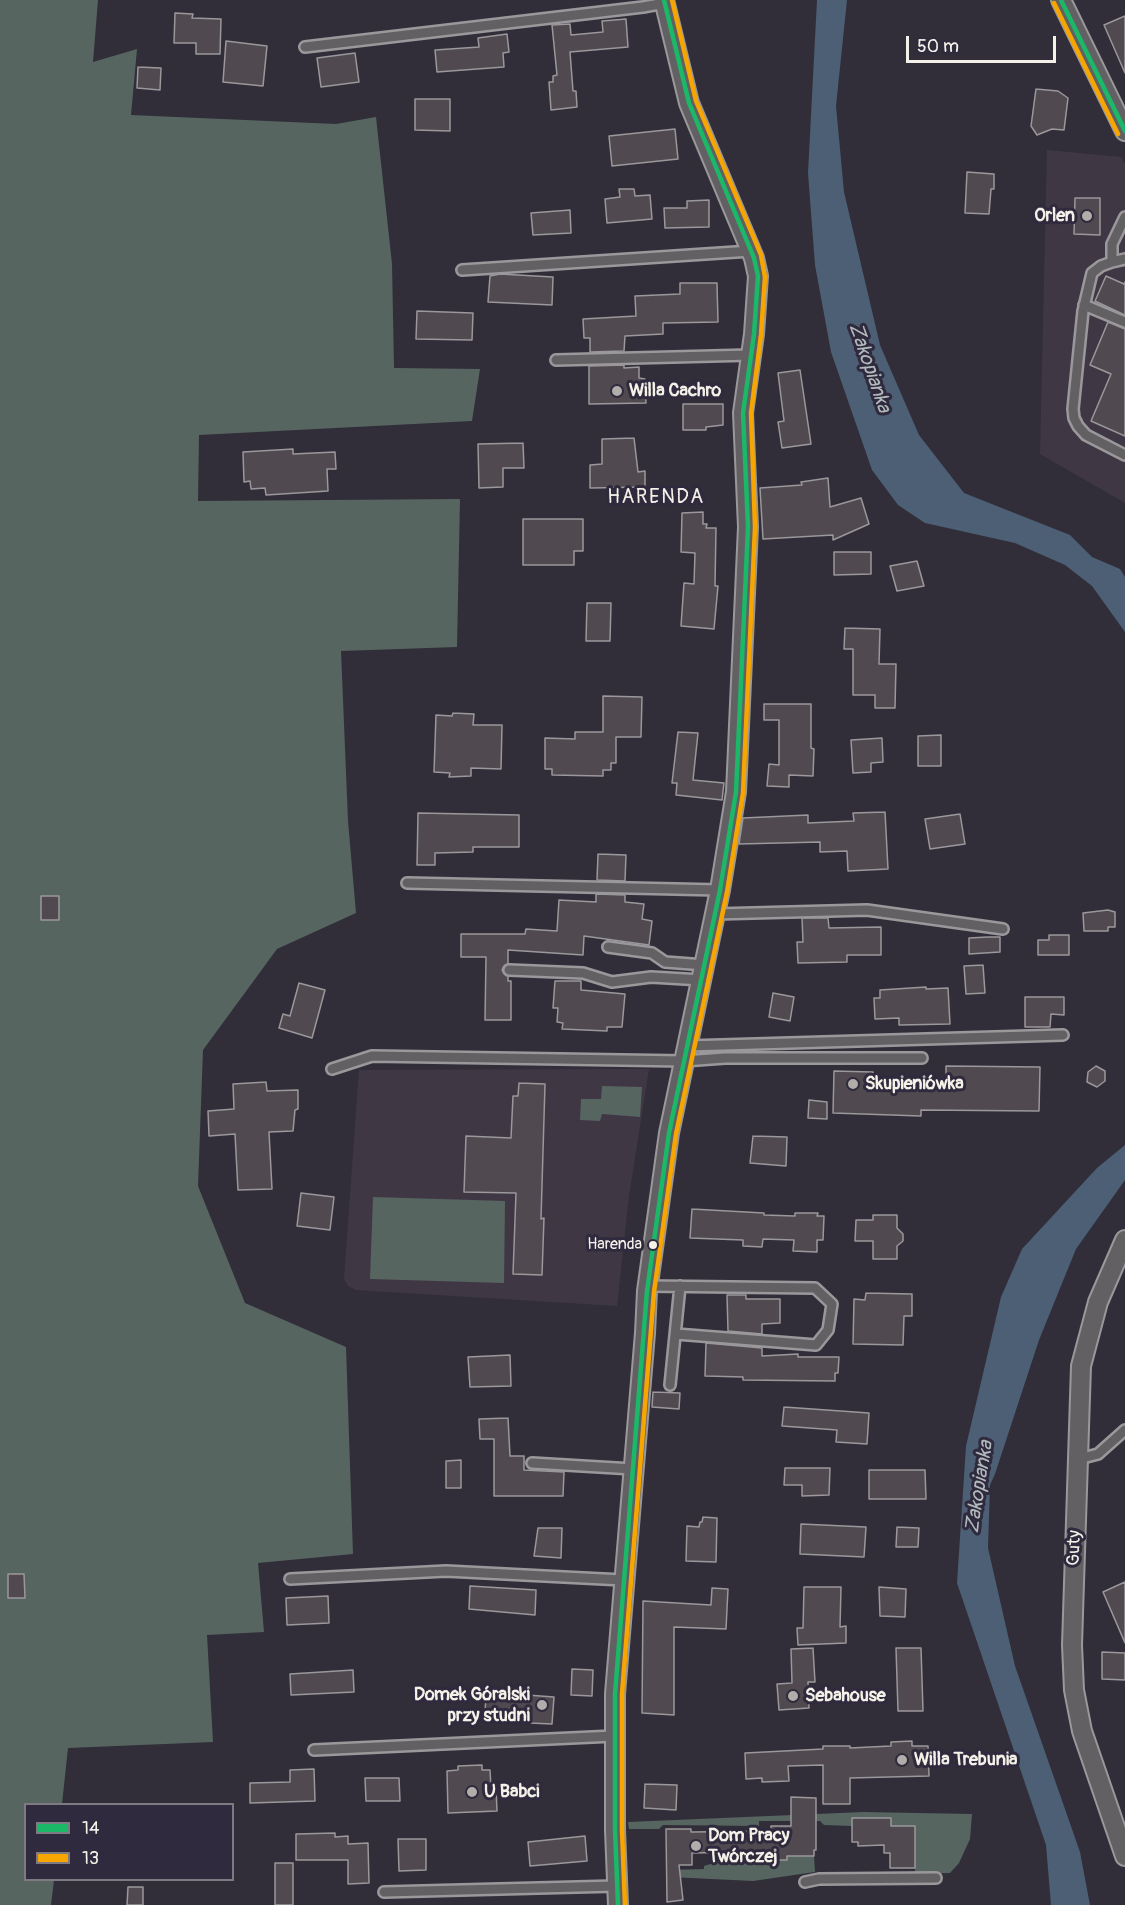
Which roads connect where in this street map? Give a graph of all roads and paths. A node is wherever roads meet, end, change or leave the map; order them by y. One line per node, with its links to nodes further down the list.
1 (1061, 0): 4 (street)
2 (664, 2): 3 (lane); 6 (street)
3 (304, 48)
4 (1125, 131)
5 (1125, 217): 8 (lane)
6 (751, 251): 9 (lane); 12 (street)
7 (1125, 260): 8 (lane)
8 (1112, 262): 10 (lane)
9 (462, 270)
10 (1085, 300): 11 (lane); 14 (lane)
11 (1125, 322)
12 (751, 355): 13 (lane); 16 (street)
13 (556, 360)
14 (1125, 455)
15 (407, 883): 16 (lane)
16 (720, 890): 17 (street)
17 (715, 914): 18 (lane); 21 (street)
18 (1003, 929)
19 (608, 947): 21 (lane)
20 (509, 970): 21 (lane)
21 (703, 972): 23 (street)
22 (1063, 1035): 23 (lane)
23 (685, 1053): 24 (lane); 25 (lane); 27 (street)
24 (922, 1058)
25 (332, 1069)
26 (1125, 1240): 32 (street, Guty)
27 (647, 1286): 28 (lane); 34 (street)
28 (680, 1286): 29 (lane); 29 (lane)
29 (676, 1334): 30 (lane)
30 (670, 1385)
31 (1125, 1430): 32 (lane)
32 (1078, 1459): 39 (street, Guty)
33 (532, 1463): 34 (lane)
34 (633, 1469): 36 (street)
35 (290, 1579): 36 (lane)
36 (623, 1580): 37 (street)
37 (614, 1736): 38 (lane); 42 (street)
38 (314, 1750)
39 (1125, 1856)
40 (936, 1878): 41 (lane)
41 (806, 1882)
42 (616, 1886): 43 (lane); 44 (street)
43 (384, 1892)
44 (618, 1905)

